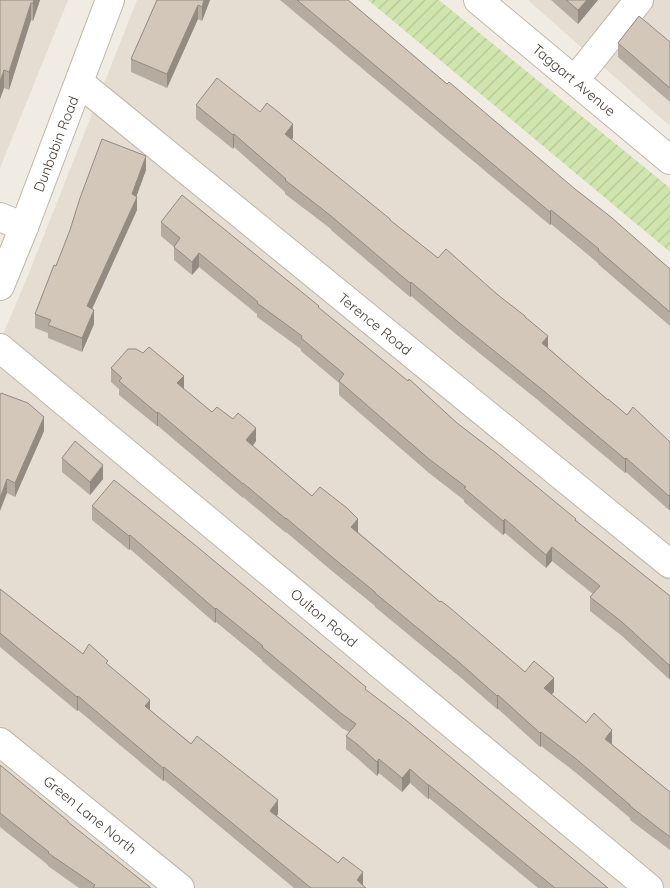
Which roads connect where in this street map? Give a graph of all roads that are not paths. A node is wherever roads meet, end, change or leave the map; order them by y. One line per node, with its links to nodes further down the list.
1 (110, 0): 5 (street, Dunbabin Road)
2 (478, 0): 4 (street, Taggart Avenue)
3 (639, 0): 4 (street)
4 (575, 80): 6 (street, Taggart Avenue)
5 (80, 83): 7 (street, Dunbabin Road); 10 (street, Terence Road)
6 (670, 160)
7 (12, 222): 8 (street, Dunbabin Road)
8 (0, 286)
9 (0, 348): 13 (street, Oulton Road)
10 (670, 564)
11 (0, 742): 12 (street, Green Lane North)
12 (180, 888)
13 (649, 888)

